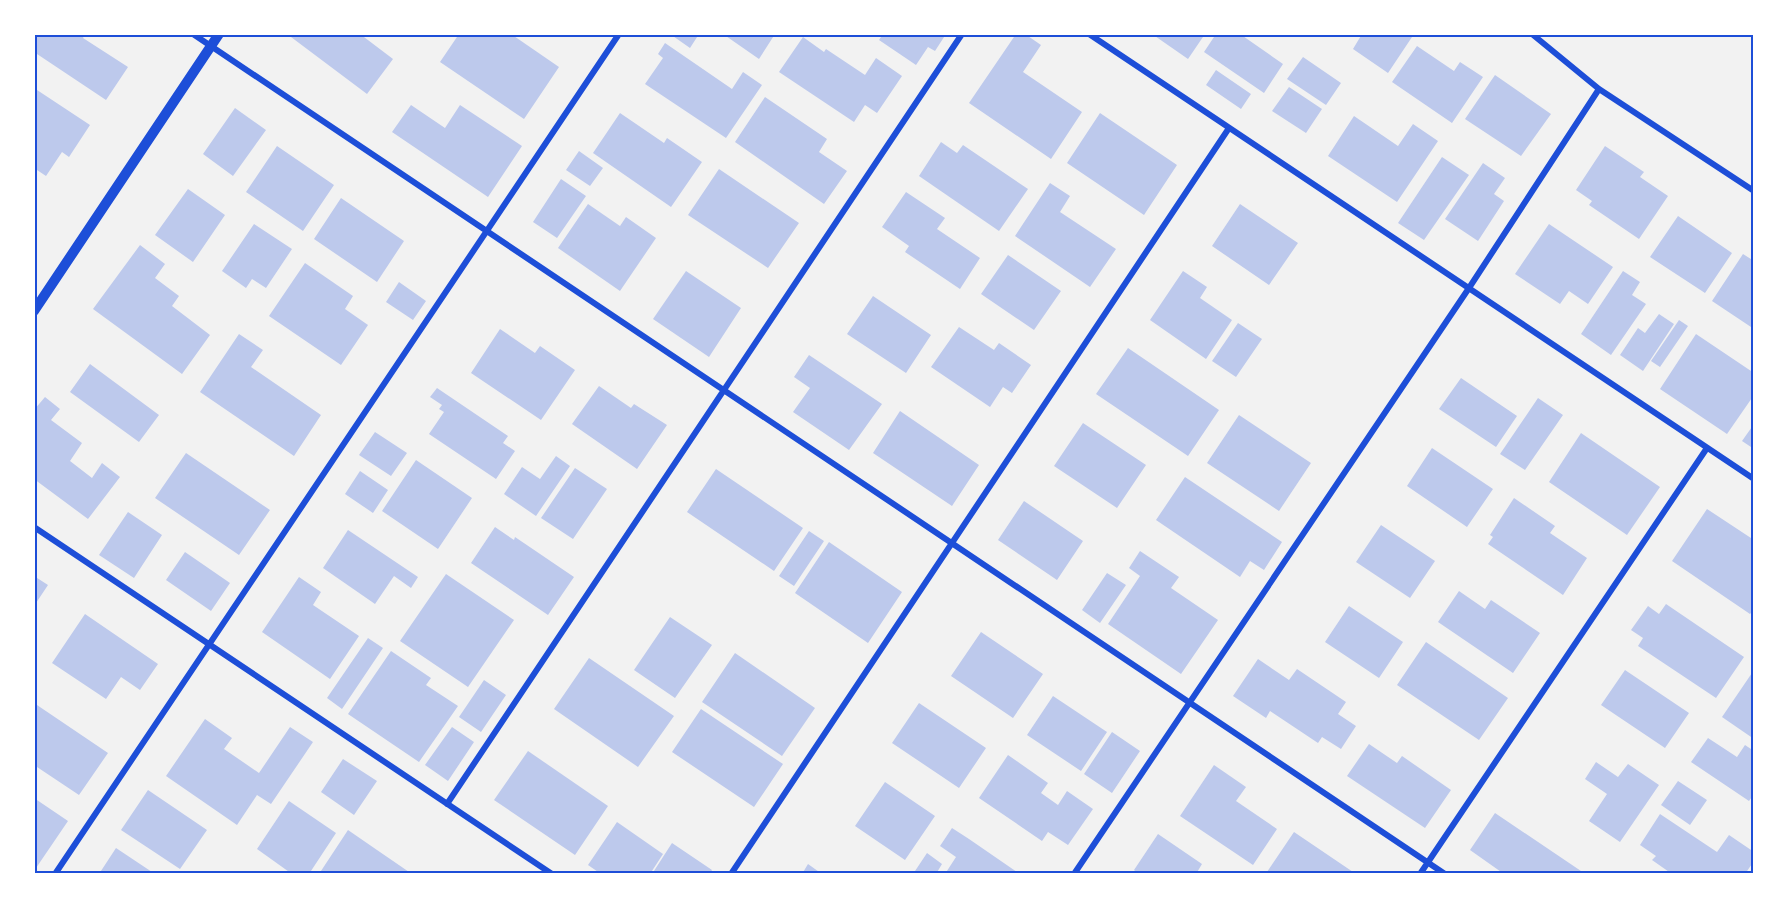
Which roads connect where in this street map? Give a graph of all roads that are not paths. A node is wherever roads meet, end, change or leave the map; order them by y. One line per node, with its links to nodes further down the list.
1 (193, 34): 7 (street)
2 (219, 34): 7 (street)
3 (619, 34): 11 (street)
4 (962, 34): 14 (street)
5 (1089, 34): 9 (street)
6 (1532, 34): 8 (street)
7 (211, 46): 11 (street); 13 (street)
8 (1599, 89): 10 (street); 12 (street)
9 (1229, 128): 12 (street); 18 (street)
10 (1754, 191)
11 (486, 231): 14 (street); 19 (street)
12 (1469, 288): 15 (street); 20 (street)
13 (34, 311)
14 (724, 390): 18 (street); 21 (street)
15 (1707, 448): 16 (street); 22 (street)
16 (1754, 479)
17 (34, 527): 19 (street)
18 (951, 542): 20 (street); 25 (street)
19 (209, 644): 21 (street); 23 (street)
20 (1189, 702): 22 (street); 26 (street)
21 (447, 804): 24 (street)
22 (1428, 862): 27 (street); 28 (street)
23 (55, 873)
24 (552, 873)
25 (731, 873)
26 (1074, 873)
27 (1420, 873)
28 (1445, 873)

